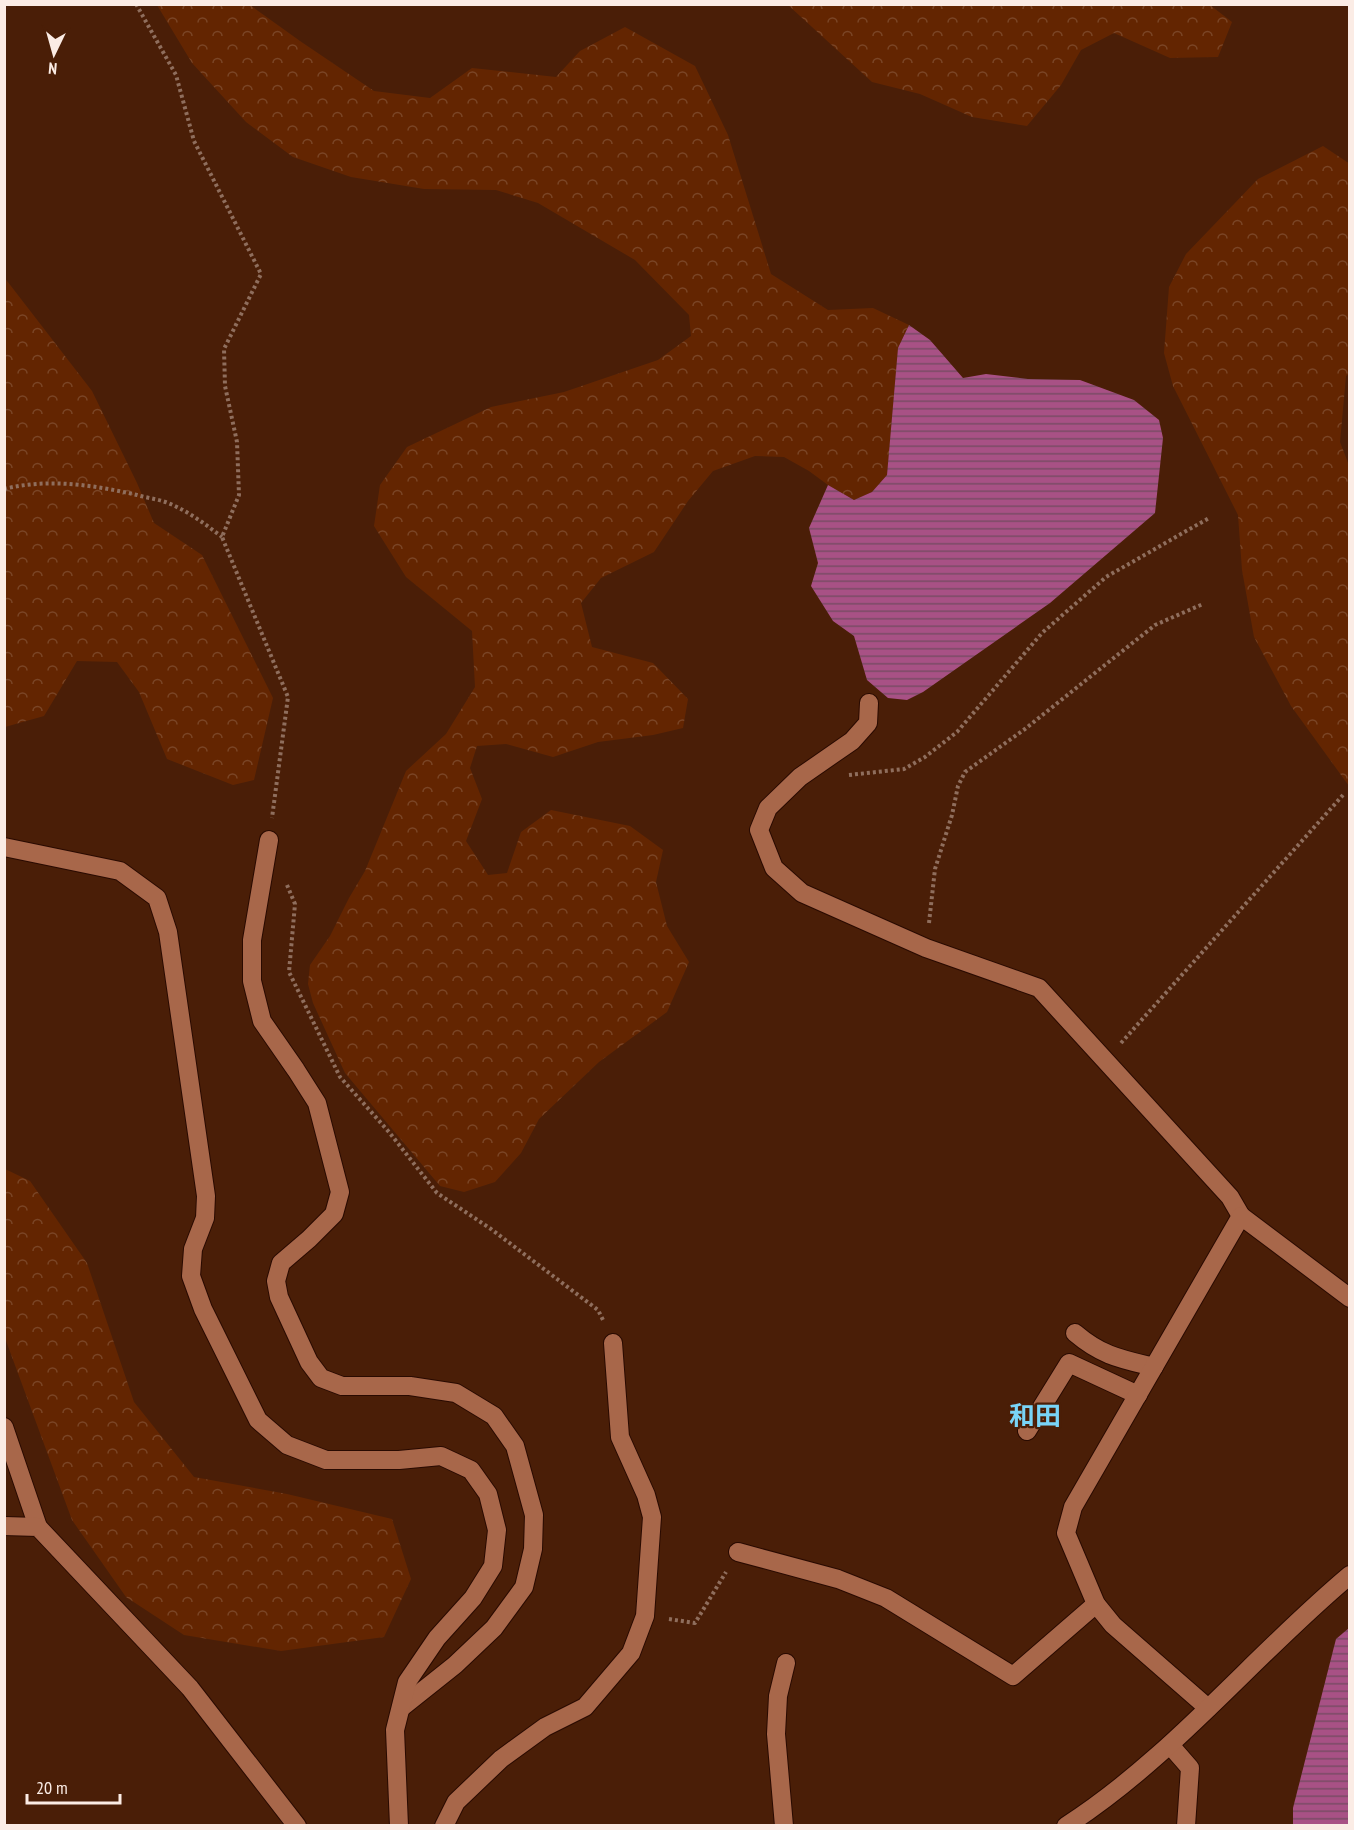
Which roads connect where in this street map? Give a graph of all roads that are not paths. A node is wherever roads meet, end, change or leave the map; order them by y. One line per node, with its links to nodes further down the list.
1 (869, 703): 4 (street)
2 (269, 840): 18 (street)
3 (4, 847): 18 (street)
4 (1241, 1216): 5 (street); 8 (street)
5 (1350, 1298)
6 (1075, 1333): 8 (street)
7 (613, 1343): 23 (street)
8 (1154, 1366): 9 (street)
9 (1138, 1395): 11 (street); 16 (street)
10 (4, 1427): 13 (street)
11 (1026, 1431)
12 (4, 1526): 13 (street)
13 (38, 1527): 21 (street)
14 (738, 1552): 16 (street)
15 (1350, 1575): 19 (street)
16 (1096, 1604): 19 (street)
17 (786, 1663): 24 (street)
18 (401, 1708): 22 (street)
19 (1208, 1708): 20 (street)
20 (1170, 1745): 25 (street); 26 (street)
21 (297, 1826)
22 (399, 1826)
23 (444, 1826)
24 (784, 1826)
25 (1066, 1826)
26 (1186, 1826)

